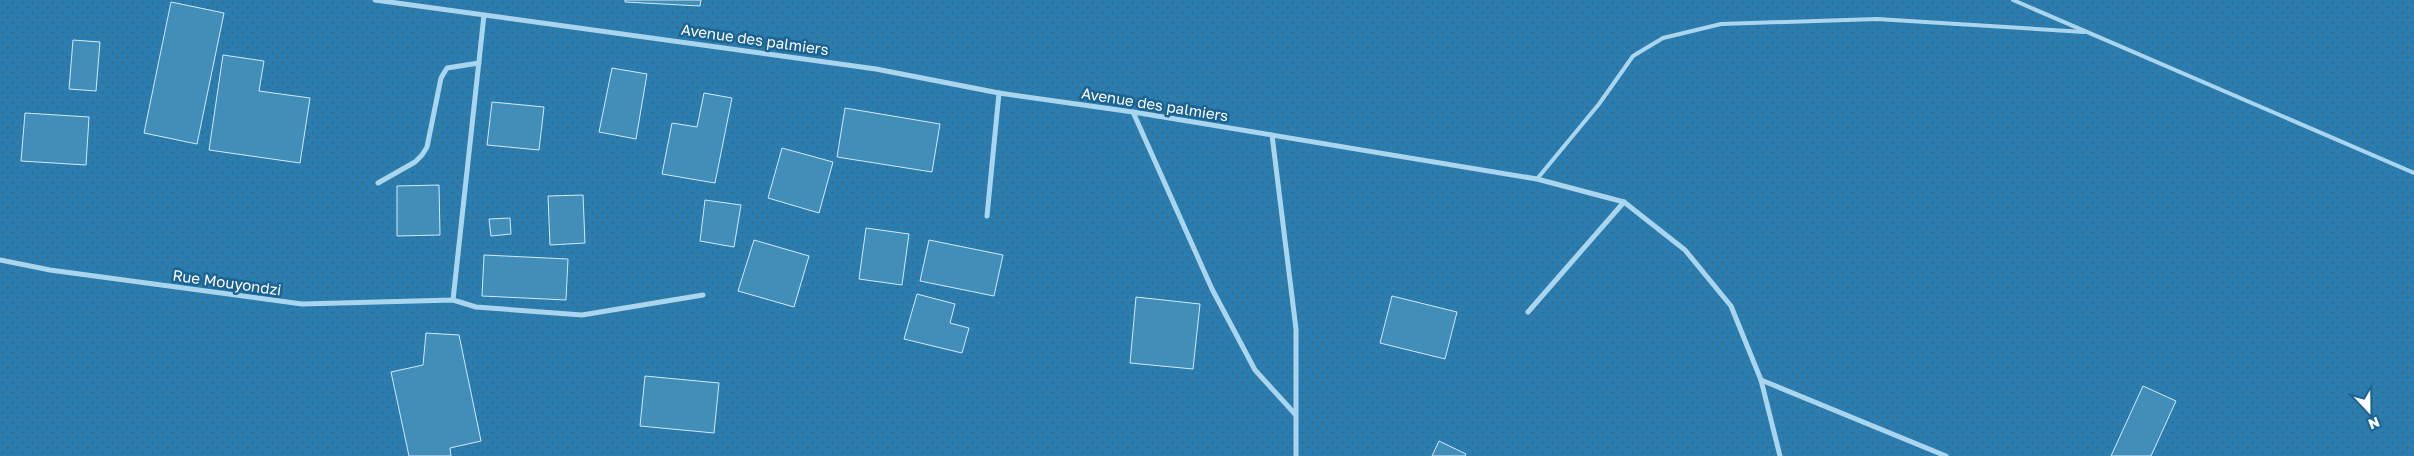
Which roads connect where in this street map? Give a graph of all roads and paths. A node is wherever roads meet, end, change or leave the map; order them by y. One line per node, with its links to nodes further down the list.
1 (375, 0): 3 (street, Avenue des palmiers)
2 (2012, 0): 4 (lane)
3 (484, 15): 5 (street); 6 (street, Avenue des palmiers)
4 (2084, 32): 9 (lane); 10 (lane)
5 (479, 63): 11 (street); 16 (street)
6 (998, 93): 7 (street, Avenue des palmiers); 13 (street)
7 (1133, 112): 8 (street, Avenue des palmiers); 19 (street)
8 (1272, 135): 10 (street, Avenue des palmiers); 19 (street)
9 (2414, 172)
10 (1537, 180): 12 (street, Avenue des palmiers)
11 (378, 183)
12 (1624, 202): 17 (street); 18 (street, Avenue des palmiers)
13 (987, 216)
14 (0, 260): 16 (street, Rue Mouyondzi)
15 (703, 295): 16 (street, Rue Mouyondzi)
16 (453, 300)
17 (1528, 312)
18 (1761, 380): 21 (street, Avenue des palmiers); 22 (street)
19 (1295, 414): 20 (street)
20 (1296, 456)
21 (1780, 456)
22 (1946, 456)

